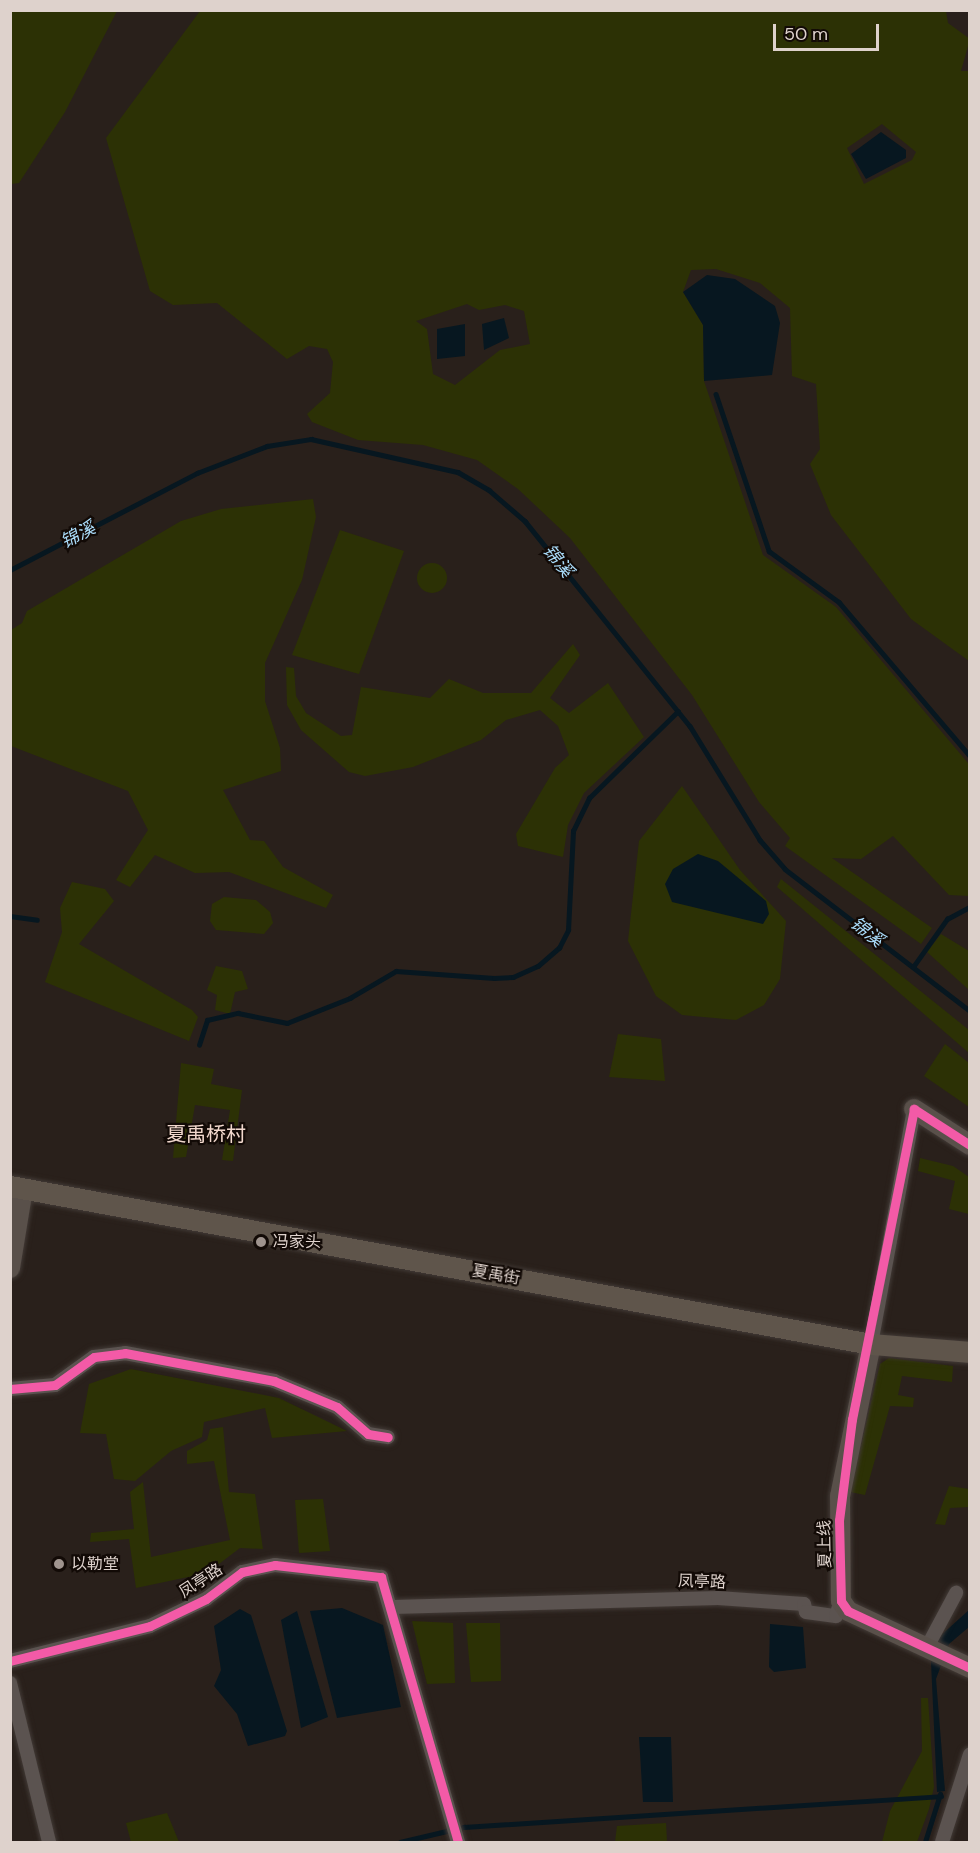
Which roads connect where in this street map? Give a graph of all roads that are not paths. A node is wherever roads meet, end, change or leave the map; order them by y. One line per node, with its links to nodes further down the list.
1 (914, 1109): 2 (street); 5 (street)
2 (969, 1145)
3 (17, 1187): 4 (street); 5 (main road, 夏禹街)
4 (10, 1268)
5 (871, 1344): 6 (main road, 夏禹街); 10 (street, 夏上线)
6 (969, 1352)
7 (10, 1389): 8 (street)
8 (388, 1437)
9 (956, 1593): 12 (street)
10 (841, 1601): 11 (street, 凤亭路); 12 (street)
11 (393, 1607): 13 (street, 凤亭路); 18 (street)
12 (926, 1649): 14 (street)
13 (10, 1661)
14 (969, 1668)
15 (10, 1683): 17 (street)
16 (969, 1754): 19 (street)
17 (49, 1842)
18 (458, 1842)
19 (942, 1842)

